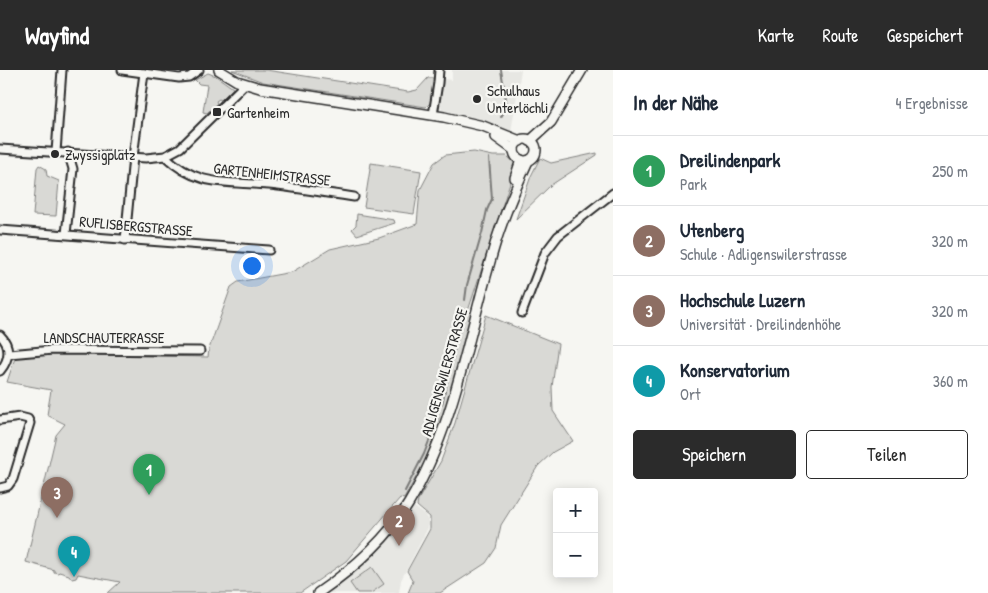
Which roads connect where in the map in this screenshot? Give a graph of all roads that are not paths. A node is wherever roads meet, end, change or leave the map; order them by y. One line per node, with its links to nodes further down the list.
1 (62, 70): 15 (street)
2 (122, 70): 7 (street)
3 (199, 70): 7 (street)
4 (219, 70): 8 (main road)
5 (439, 70): 9 (street)
6 (582, 70): 12 (main road)
7 (144, 73): 18 (street)
8 (245, 84): 9 (main road); 17 (street)
9 (433, 115): 10 (main road)
10 (471, 124): 11 (main road); 14 (main road)
11 (520, 141): 12 (main road); 14 (main road)
12 (533, 144): 19 (main road)
13 (0, 149): 15 (street)
14 (514, 150): 19 (main road)
15 (56, 152): 16 (street)
16 (68, 152): 18 (street); 23 (street)
17 (164, 156): 18 (street); 21 (street, GARTENHEIMSTRASSE)
18 (133, 157): 24 (street)
19 (524, 160): 33 (main road, ADLIGENSWILERSTRASSE)
20 (613, 193): 26 (street)
21 (354, 197)
22 (0, 230): 23 (street, RUFLISBERGSTRASSE)
23 (66, 234): 24 (street, RUFLISBERGSTRASSE)
24 (125, 240): 25 (street, RUFLISBERGSTRASSE)
25 (269, 250)
26 (522, 313)
27 (0, 335): 29 (street)
28 (200, 351): 29 (street, LANDSCHAUTERRASSE)
29 (9, 354): 30 (street)
30 (0, 371)
31 (0, 420): 32 (street)
32 (0, 488)
33 (318, 593)

